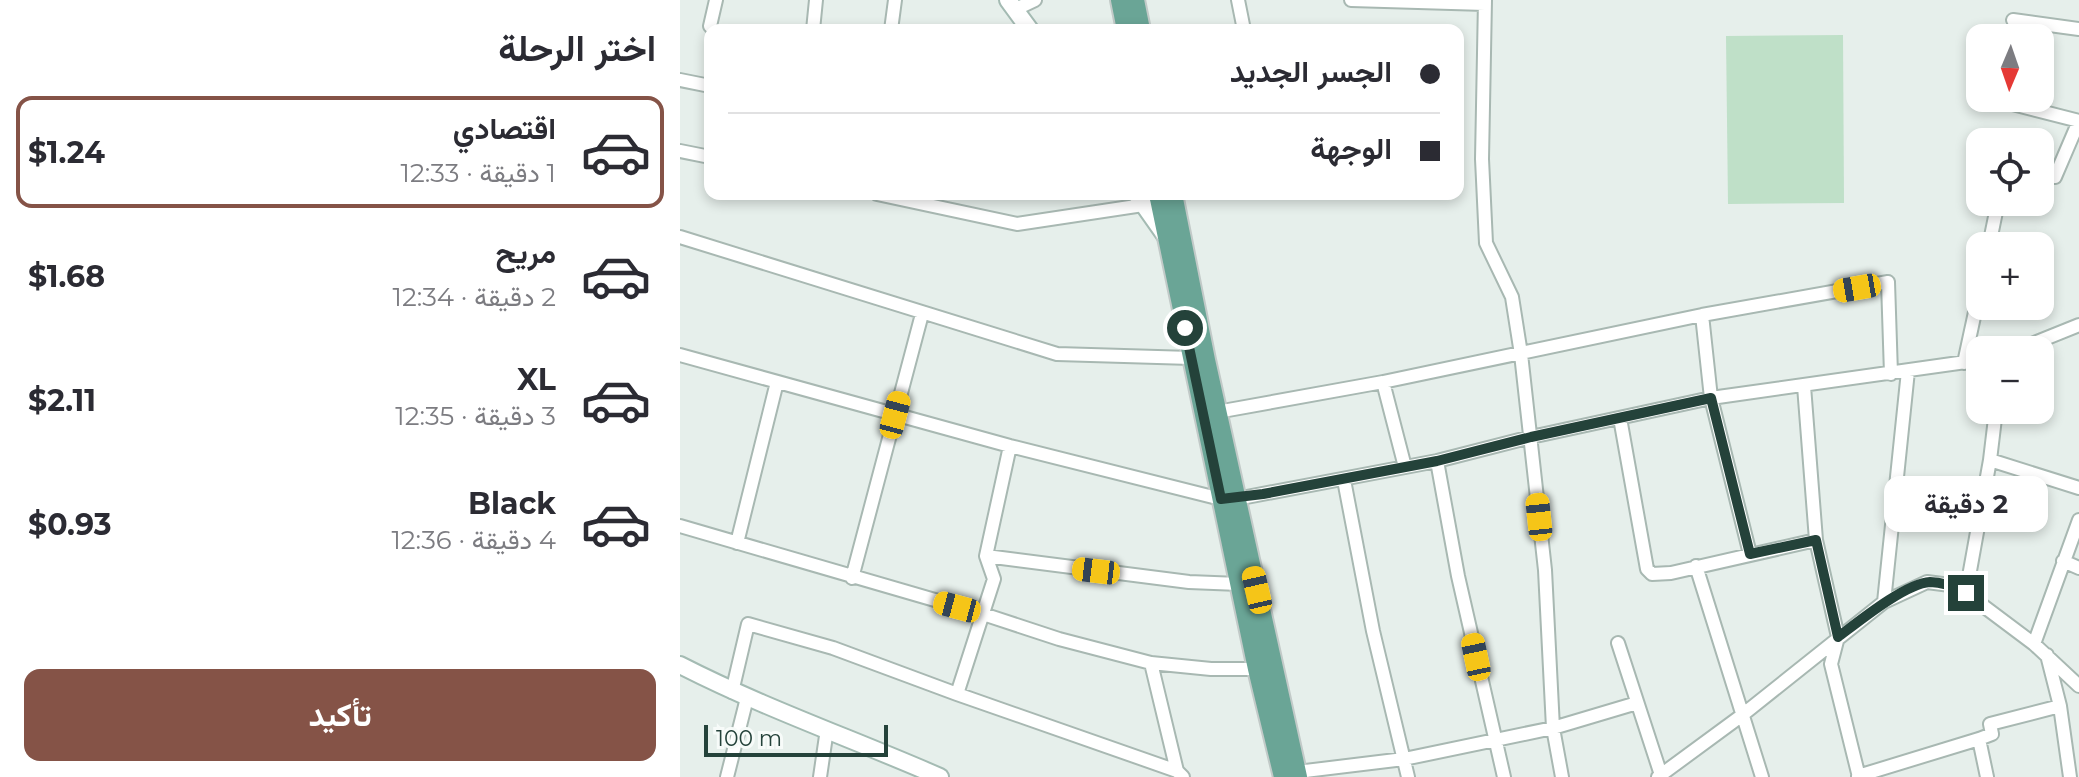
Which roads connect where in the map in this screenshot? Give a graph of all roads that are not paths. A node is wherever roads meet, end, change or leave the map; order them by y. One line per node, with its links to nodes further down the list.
1 (716, 0): 12 (street)
2 (816, 0): 13 (street)
3 (895, 0): 14 (street)
4 (1035, 0): 10 (street)
5 (1120, 0): 16 (main road)
6 (1135, 0): 17 (main road)
7 (1238, 0): 18 (street)
8 (1351, 0): 9 (street)
9 (1485, 2): 37 (street)
10 (1012, 4): 15 (street)
11 (2013, 20): 19 (street)
12 (710, 24)
13 (814, 24)
14 (892, 24)
15 (1026, 24)
16 (1125, 24)
17 (1140, 24)
18 (1243, 24)
19 (2079, 29)
20 (680, 80): 21 (street)
21 (704, 85)
22 (2044, 112): 23 (street)
23 (2079, 121): 26 (street)
24 (680, 151): 25 (street)
25 (704, 156)
26 (2054, 177)
27 (905, 200): 28 (street)
28 (1136, 200)
29 (1147, 200): 39 (main road)
30 (1174, 200): 47 (main road)
31 (680, 237): 32 (street)
32 (922, 314): 39 (street); 48 (street)
33 (1702, 315): 37 (street); 42 (street); 46 (street)
34 (1973, 320): 40 (street)
35 (2079, 325): 36 (street)
36 (2052, 336)
37 (1521, 354): 44 (street); 51 (street)
38 (680, 355): 43 (street)
39 (1191, 358): 58 (main road)
40 (1964, 363): 41 (street)
41 (1908, 371): 42 (street); 71 (street)
42 (1891, 374): 45 (street)
43 (777, 382): 48 (street); 62 (street)
44 (1383, 382): 47 (street); 55 (street)
45 (1804, 386): 46 (street); 61 (street)
46 (1711, 398): 49 (street); 63 (street)
47 (1217, 412): 58 (main road)
48 (895, 415): 52 (street); 68 (street)
49 (1620, 418): 51 (street); 66 (street)
50 (1994, 424): 53 (street)
51 (1531, 437): 54 (street); 86 (street)
52 (1010, 446): 58 (street); 64 (street)
53 (1990, 460): 57 (street); 70 (street)
54 (1437, 461): 55 (street); 88 (street)
55 (1405, 467): 56 (street)
56 (1344, 480): 58 (street); 90 (street)
57 (2079, 488)
58 (1229, 499): 69 (main road); 93 (main road)
59 (2079, 520): 65 (street)
60 (680, 526): 62 (street)
61 (1816, 540): 63 (street); 73 (street)
62 (737, 543): 68 (street)
63 (1750, 554): 66 (street)
64 (986, 556): 69 (street); 72 (street)
65 (2063, 561): 67 (street); 75 (street)
66 (1696, 566): 85 (street)
67 (2079, 568)
68 (852, 578): 72 (street)
69 (1239, 584): 79 (main road)
70 (1966, 593): 71 (street); 75 (street)
71 (1884, 602): 73 (street)
72 (983, 614): 77 (street); 81 (street)
73 (1838, 637): 85 (street); 102 (street)
74 (1618, 643): 83 (street)
75 (2034, 644): 76 (street)
76 (2047, 655): 80 (street); 84 (street)
77 (1151, 663): 79 (street); 92 (street)
78 (680, 665): 82 (street)
79 (1257, 669): 93 (main road)
80 (2079, 686)
81 (957, 694): 82 (street); 92 (street)
82 (739, 695): 87 (street); 95 (street)
83 (1637, 703): 86 (street); 94 (street)
84 (2060, 706): 89 (street); 104 (street)
85 (1741, 716): 94 (street); 101 (street)
86 (1553, 728): 88 (street); 100 (street)
87 (827, 729): 91 (street); 96 (street)
88 (1494, 738): 90 (street); 99 (street)
89 (1979, 739): 102 (street); 103 (street)
90 (1404, 759): 93 (street); 98 (street)
91 (923, 773): 97 (street)
92 (1180, 774)
93 (1292, 775)
94 (1660, 776)
95 (727, 777)
96 (820, 777)
97 (940, 777)
98 (1408, 777)
99 (1504, 777)
100 (1562, 777)
101 (1762, 777)
102 (1858, 777)
103 (1987, 777)
104 (2070, 777)

